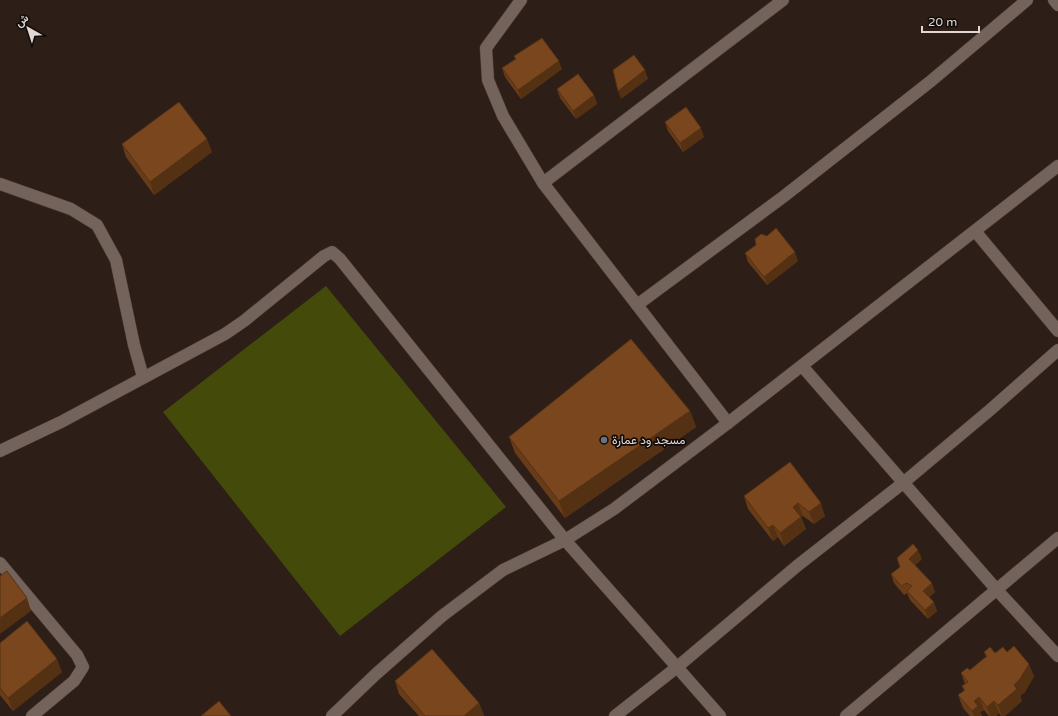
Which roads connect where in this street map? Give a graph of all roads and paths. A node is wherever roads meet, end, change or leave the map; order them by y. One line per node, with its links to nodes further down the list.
1 (521, 0): 7 (street)
2 (783, 0): 7 (street)
3 (1027, 0): 10 (street)
4 (1054, 0): 5 (street)
5 (1058, 5)
6 (1058, 166): 9 (street)
7 (543, 183): 10 (street)
8 (0, 184): 14 (street)
9 (975, 231): 11 (street); 13 (street)
10 (637, 305): 15 (street)
11 (1058, 331)
12 (1058, 350): 17 (street)
13 (802, 366): 15 (street); 17 (street)
14 (143, 377): 16 (street); 19 (street)
15 (728, 423): 19 (street)
16 (0, 451)
17 (903, 482): 21 (street); 23 (street)
18 (1058, 538): 21 (street)
19 (565, 540): 23 (street); 25 (street)
20 (0, 563): 24 (street)
21 (996, 589): 22 (street); 28 (street)
22 (1058, 656)
23 (676, 668): 26 (street); 27 (street)
24 (32, 716)
25 (332, 716)
26 (615, 716)
27 (720, 716)
28 (846, 716)

